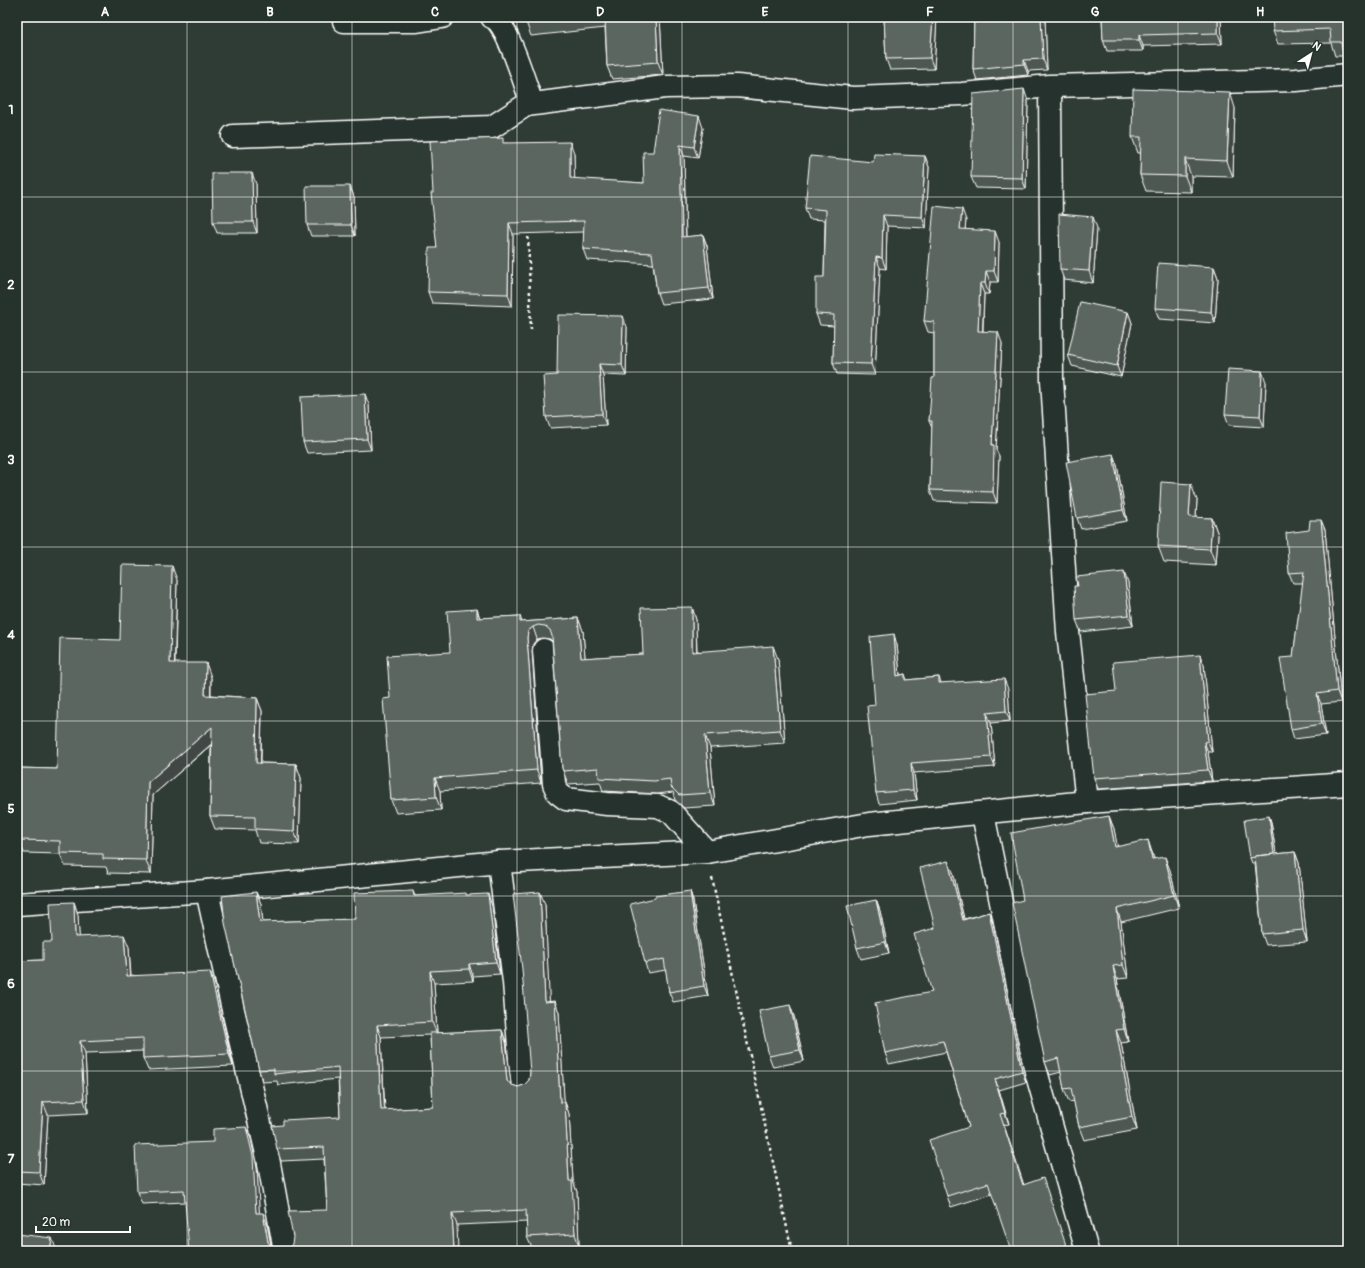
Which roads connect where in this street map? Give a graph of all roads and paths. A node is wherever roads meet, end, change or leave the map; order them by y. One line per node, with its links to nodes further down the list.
1 (344, 17): 2 (street)
2 (442, 17)
3 (492, 17): 6 (street)
4 (1348, 75): 5 (street)
5 (1050, 86): 6 (street); 12 (street)
6 (532, 104): 7 (street)
7 (233, 136)
8 (528, 229): 9 (path)
9 (531, 331)
10 (544, 650): 14 (street)
11 (1348, 784): 12 (street)
12 (1087, 802): 13 (street)
13 (983, 814): 14 (street); 21 (street)
14 (707, 852): 15 (street); 20 (path)
15 (499, 862): 16 (street); 18 (street)
16 (207, 891): 17 (street); 19 (street)
17 (17, 904)
18 (522, 1086)
19 (285, 1251)
20 (792, 1251)
21 (1087, 1251)

